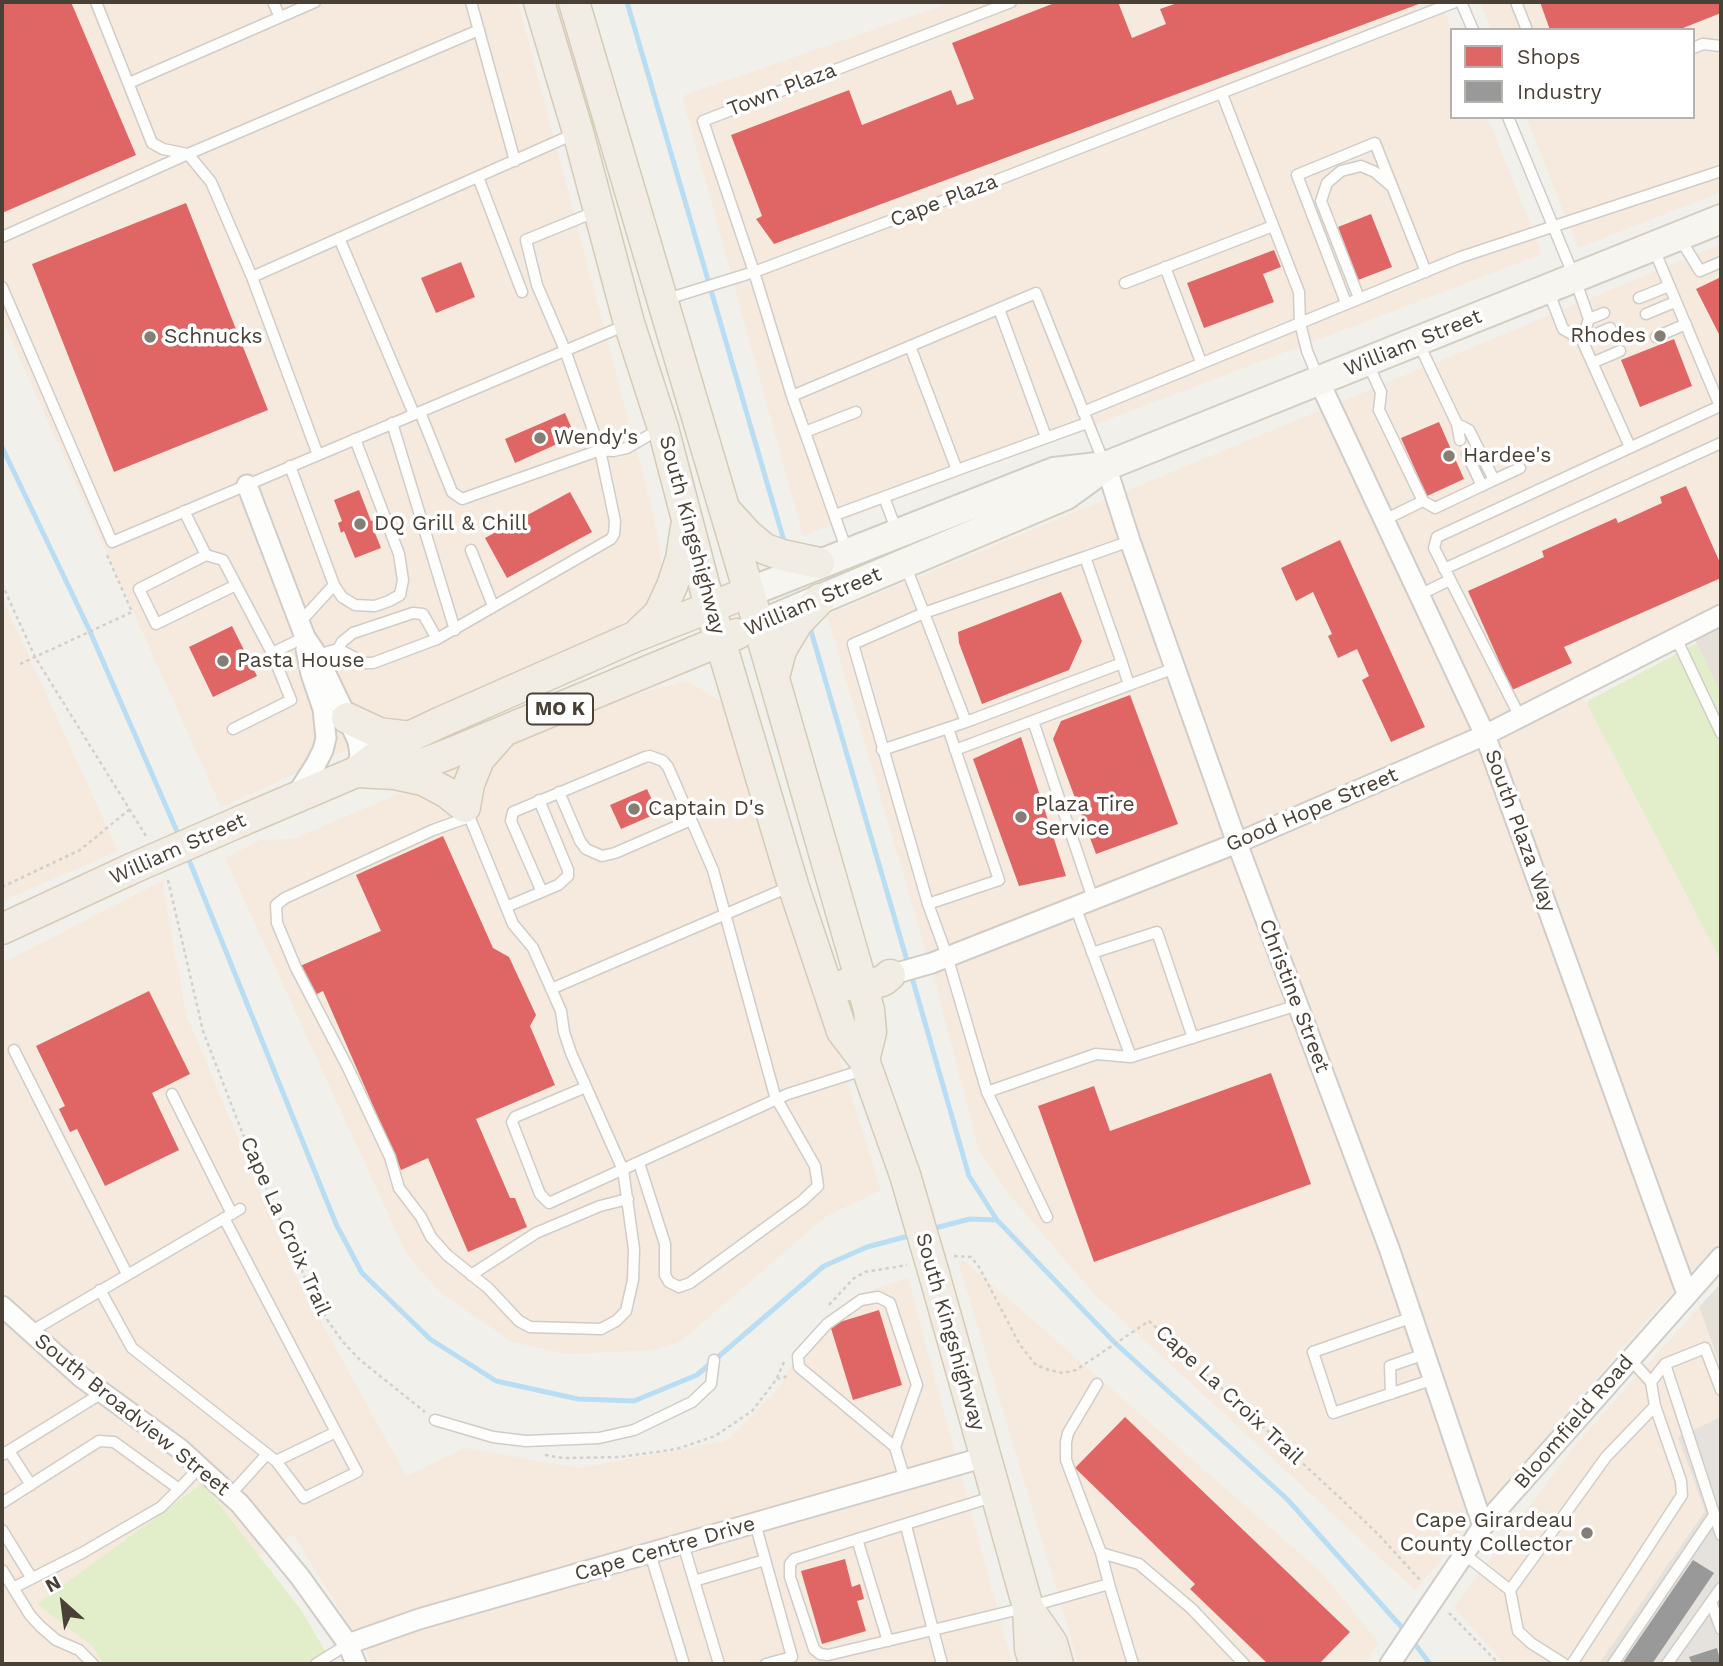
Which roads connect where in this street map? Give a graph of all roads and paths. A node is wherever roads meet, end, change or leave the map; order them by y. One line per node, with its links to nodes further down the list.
1 (96, 2): 17 (lane)
2 (273, 2): 11 (lane)
3 (315, 2): 11 (lane)
4 (471, 2): 14 (lane)
5 (539, 2): 20 (main road, South Kingshighway)
6 (574, 2): 44 (main road, South Kingshighway)
7 (1011, 2): 35 (lane, Town Plaza)
8 (1455, 2): 18 (lane, Cape Plaza)
9 (1461, 2): 12 (lane)
10 (1516, 2): 13 (lane)
11 (280, 18): 17 (lane)
12 (1471, 28)
13 (1526, 28)
14 (479, 30): 21 (lane); 22 (lane)
15 (1695, 47): 16 (lane)
16 (1721, 47)
17 (128, 83): 21 (lane)
18 (1222, 93): 28 (lane); 35 (lane, Cape Plaza)
19 (1510, 119): 29 (lane)
20 (578, 132): 22 (lane); 26 (main road, South Kingshighway)
21 (188, 154): 30 (lane); 37 (lane)
22 (515, 161): 24 (lane)
23 (1721, 171): 29 (lane)
24 (478, 177): 31 (lane); 43 (lane)
25 (1393, 188): 36 (lane); 45 (lane); 48 (lane)
26 (598, 211): 53 (main road, South Kingshighway); 61 (lane)
27 (1721, 219): 32 (main road, William Street)
28 (1273, 226): 34 (lane); 54 (lane)
29 (1553, 226): 36 (lane); 38 (lane)
30 (2, 237)
31 (339, 238): 37 (lane); 70 (lane)
32 (1666, 242): 33 (lane); 38 (main road, William Street); 40 (lane)
33 (1721, 262)
34 (1166, 267): 39 (lane); 63 (lane)
35 (754, 272): 44 (lane, Cape Plaza); 67 (lane)
36 (1426, 272): 45 (lane)
37 (252, 277): 83 (lane)
38 (1575, 279): 42 (main road, William Street); 52 (lane)
39 (1125, 283)
40 (1669, 286): 46 (lane); 47 (lane)
41 (2, 287): 100 (lane)
42 (1548, 289): 58 (lane); 59 (main road, William Street)
43 (522, 292)
44 (676, 296): 93 (main road, South Kingshighway)
45 (1359, 298): 48 (lane)
46 (1639, 298)
47 (1675, 302): 51 (lane); 55 (lane)
48 (1346, 303): 54 (lane)
49 (999, 309): 60 (lane); 69 (lane); 76 (lane)
50 (1604, 313): 52 (lane)
51 (1646, 314)
52 (1589, 319): 58 (lane)
53 (629, 323): 61 (lane); 74 (main road, South Kingshighway)
54 (1300, 323): 63 (lane); 66 (lane)
55 (1686, 324): 57 (lane); 80 (lane)
56 (1610, 328): 58 (lane)
57 (1656, 337)
58 (1582, 340): 65 (lane)
59 (1418, 341): 64 (main road, William Street); 73 (lane)
60 (909, 346): 67 (lane); 87 (lane)
61 (565, 350): 70 (lane); 81 (lane)
62 (1620, 351): 65 (lane)
63 (1201, 362): 69 (lane)
64 (1367, 362): 66 (main road, William Street); 92 (lane)
65 (1592, 363): 80 (lane)
66 (1319, 381): 85 (main road, William Street); 97 (street, South Plaza Way)
67 (792, 396): 75 (lane)
68 (856, 412): 75 (lane)
69 (1083, 412): 72 (lane)
70 (417, 413): 71 (lane); 81 (lane)
71 (392, 423): 77 (lane); 121 (lane)
72 (1087, 423): 76 (lane); 85 (lane)
73 (1457, 424): 78 (lane); 88 (lane)
74 (663, 428): 81 (lane); 96 (main road, South Kingshighway)
75 (805, 432): 95 (lane)
76 (1046, 438): 87 (lane)
77 (355, 439): 83 (lane); 111 (lane)
78 (1460, 440)
79 (1721, 443): 107 (lane)
80 (1630, 447): 107 (lane)
81 (600, 450): 115 (lane)
82 (1467, 454): 90 (lane)
83 (318, 455): 84 (lane)
84 (290, 466): 89 (lane); 111 (lane)
85 (1105, 466): 98 (main road, William Street); 99 (street, Christine Street); 106 (main road, William Street)
86 (1520, 468): 88 (lane)
87 (957, 470): 91 (lane)
88 (1494, 480): 90 (lane)
89 (247, 485): 94 (lane); 120 (street)
90 (1482, 485): 92 (lane)
91 (884, 497): 95 (lane); 98 (lane)
92 (1423, 501): 97 (lane)
93 (725, 509): 105 (main road); 112 (main road, South Kingshighway)
94 (184, 511): 100 (lane); 103 (lane)
95 (835, 515): 102 (lane)
96 (688, 520): 116 (main road, South Kingshighway); 122 (main road)
97 (1384, 520): 113 (street, South Plaza Way)
98 (897, 533): 102 (main road, William Street)
99 (1130, 541): 104 (lane); 133 (street, Christine Street)
100 (112, 542): 129 (path)
101 (471, 550): 115 (lane)
102 (847, 552): 105 (main road, William Street)
103 (206, 555): 110 (lane); 110 (lane)
104 (1085, 556): 117 (lane); 130 (lane)
105 (819, 564): 112 (main road, William Street)
106 (904, 564): 114 (main road, William Street); 117 (lane)
107 (1444, 569): 108 (lane)
108 (1450, 580): 113 (lane); 137 (lane)
109 (2, 584): 129 (path)
110 (236, 585): 127 (lane)
111 (334, 585): 120 (lane)
112 (749, 592): 116 (main road, William Street / MO K); 119 (main road, South Kingshighway)
113 (1419, 595): 145 (street, South Plaza Way)
114 (820, 599): 119 (main road, William Street); 134 (main road)
115 (493, 606): 121 (lane)
116 (710, 607): 122 (main road, William Street / MO K); 125 (main road, South Kingshighway)
117 (924, 613): 140 (lane); 147 (lane)
118 (1721, 615): 123 (street, Good Hope Street)
119 (759, 625): 125 (main road, William Street / MO K); 134 (main road, South Kingshighway)
120 (302, 630): 127 (lane); 128 (street); 152 (street)
121 (456, 631): 124 (lane)
122 (634, 638): 146 (main road, William Street / MO K)
123 (1676, 638): 137 (street, Good Hope Street); 144 (lane)
124 (437, 639): 126 (lane); 126 (lane)
125 (720, 641): 132 (main road, William Street / MO K); 136 (main road, South Kingshighway)
126 (338, 649): 128 (lane)
127 (271, 653): 142 (lane)
128 (317, 655): 138 (street)
129 (35, 657): 131 (path); 154 (path)
130 (1122, 663): 135 (lane); 140 (lane)
131 (20, 664)
132 (663, 665): 136 (main road); 143 (main road, William Street / MO K)
133 (1175, 668): 135 (lane); 157 (street, Christine Street)
134 (774, 677): 168 (main road, South Kingshighway)
135 (1129, 685): 139 (lane)
136 (738, 702): 160 (main road, South Kingshighway)
137 (1520, 717): 145 (street, Good Hope Street)
138 (347, 718): 146 (main road); 149 (street)
139 (1033, 721): 148 (lane); 163 (lane)
140 (966, 722): 141 (lane)
141 (948, 728): 147 (lane); 148 (lane)
142 (233, 729)
143 (502, 733): 150 (main road, William Street / MO K); 155 (main road)
144 (1721, 733)
145 (1485, 735): 157 (street, Good Hope Street); 194 (street, South Plaza Way)
146 (411, 737): 149 (main road, William Street / MO K)
147 (882, 750): 164 (lane)
148 (955, 750): 164 (lane)
149 (356, 772): 150 (main road, William Street / MO K); 152 (main road, William Street / MO K)
150 (395, 774): 155 (main road)
151 (559, 792): 153 (lane); 156 (lane); 156 (lane)
152 (294, 798): 167 (main road, William Street / MO K, bridge)
153 (539, 800): 162 (lane); 162 (lane)
154 (130, 809): 158 (path); 161 (path)
155 (467, 812): 165 (lane); 192 (lane)
156 (691, 820): 166 (lane)
157 (1237, 843): 163 (street, Good Hope Street); 175 (street, Christine Street)
158 (151, 845)
159 (163, 869): 211 (path, Cape La Croix Trail)
160 (793, 886): 166 (lane); 170 (main road, South Kingshighway)
161 (2, 887)
162 (542, 892): 165 (lane)
163 (1084, 903): 169 (lane); 171 (street, Good Hope Street)
164 (928, 904): 171 (lane)
165 (506, 907): 174 (lane)
166 (725, 913): 174 (lane); 183 (lane)
167 (2, 929)
168 (853, 953): 172 (main road); 173 (main road, South Kingshighway)
169 (1092, 953): 176 (lane); 178 (lane)
170 (817, 958): 173 (main road); 179 (main road, South Kingshighway)
171 (940, 959): 172 (street, Good Hope Street); 181 (lane)
172 (890, 975): 173 (main road)
173 (863, 988): 179 (main road, South Kingshighway)
174 (551, 989): 180 (lane)
175 (1298, 1005): 176 (lane); 197 (street, Christine Street)
176 (1193, 1038): 178 (lane)
177 (14, 1050): 191 (lane)
178 (1131, 1057): 181 (lane)
179 (865, 1065): 183 (lane); 190 (main road, South Kingshighway, bridge)
180 (586, 1087): 185 (lane); 185 (lane)
181 (987, 1092): 188 (lane)
182 (172, 1094): 187 (lane)
183 (776, 1099): 184 (lane); 184 (lane)
184 (639, 1163): 185 (lane)
185 (623, 1170): 186 (lane)
186 (628, 1199): 192 (lane); 192 (lane)
187 (232, 1214): 191 (lane); 212 (lane)
188 (1047, 1217)
189 (1721, 1257): 194 (street, Bloomfield Road)
190 (931, 1265): 196 (path, Cape La Croix Trail); 217 (main road, South Kingshighway); 240 (path, Cape La Croix Trail)
191 (127, 1274): 193 (lane)
192 (471, 1275)
193 (100, 1290): 198 (lane); 215 (lane)
194 (1687, 1294): 201 (street, Bloomfield Road)
195 (2, 1306): 198 (street, South Broadview Street)
196 (826, 1308)
197 (1413, 1317): 200 (street, Christine Street); 209 (lane)
198 (30, 1332): 208 (street, South Broadview Street)
199 (788, 1354): 216 (path)
200 (1425, 1354): 204 (street, Christine Street); 209 (lane)
201 (1630, 1359): 205 (lane); 229 (street, Bloomfield Road)
202 (714, 1360): 211 (lane)
203 (1665, 1364): 205 (lane); 207 (lane); 226 (lane)
204 (1434, 1379): 209 (lane); 229 (street, Christine Street)
205 (1651, 1382): 210 (lane)
206 (1097, 1384): 235 (lane)
207 (1721, 1390)
208 (102, 1393): 214 (lane); 219 (street, South Broadview Street)
209 (1391, 1394)
210 (1655, 1406): 245 (lane); 268 (lane)
211 (435, 1419)
212 (336, 1432): 218 (lane); 218 (lane)
213 (895, 1447): 213 (lane); 220 (lane)
214 (5, 1453): 221 (lane)
215 (267, 1454): 218 (lane); 223 (lane)
216 (538, 1454)
217 (985, 1457): 220 (street, Cape Centre Drive); 224 (main road, South Kingshighway)
218 (276, 1461)
219 (200, 1467): 222 (lane); 223 (street, South Broadview Street)
220 (905, 1480): 227 (street, Cape Centre Drive)
221 (31, 1485): 222 (lane); 225 (lane)
222 (179, 1489): 239 (lane)
223 (230, 1495): 252 (street, South Broadview Street)
224 (996, 1495): 228 (lane); 247 (main road, South Kingshighway)
225 (2, 1503)
226 (1714, 1515): 231 (lane); 269 (lane)
227 (755, 1523): 233 (street, Cape Centre Drive); 237 (lane)
228 (906, 1526): 232 (lane); 250 (lane)
229 (1483, 1526): 236 (street, Bloomfield Road)
230 (2, 1530): 239 (lane)
231 (1721, 1535)
232 (857, 1539): 251 (lane); 251 (lane)
233 (683, 1544): 234 (street, Cape Centre Drive); 241 (lane)
234 (650, 1553): 252 (street, Cape Centre Drive); 258 (lane)
235 (1101, 1553): 242 (lane); 265 (lane)
236 (1464, 1554): 245 (lane); 254 (street, Bloomfield Road)
237 (765, 1560): 241 (lane); 260 (lane)
238 (2, 1570): 243 (lane)
239 (31, 1577): 243 (lane)
240 (1420, 1580)
241 (694, 1581): 259 (lane)
242 (1109, 1584): 247 (lane); 264 (lane)
243 (13, 1588): 255 (lane)
244 (1721, 1588): 246 (lane)
245 (1510, 1590): 267 (lane)
246 (1711, 1602): 249 (lane); 253 (lane)
247 (1028, 1608): 250 (lane); 262 (main road, South Kingshighway); 263 (main road, South Kingshighway)
248 (1449, 1613): 266 (path)
249 (1721, 1629)
250 (933, 1630): 251 (lane); 261 (lane)
251 (888, 1641)
252 (348, 1644): 256 (lane); 257 (street, South Broadview Street)
253 (1672, 1662)
254 (1391, 1663)
255 (93, 1664)
256 (316, 1664)
257 (356, 1664)
258 (684, 1664)
259 (719, 1664)
260 (766, 1664)
261 (942, 1664)
262 (1035, 1664)
263 (1058, 1664)
264 (1133, 1664)
265 (1244, 1664)
266 (1499, 1664)
267 (1564, 1664)
268 (1572, 1664)
269 (1612, 1664)

